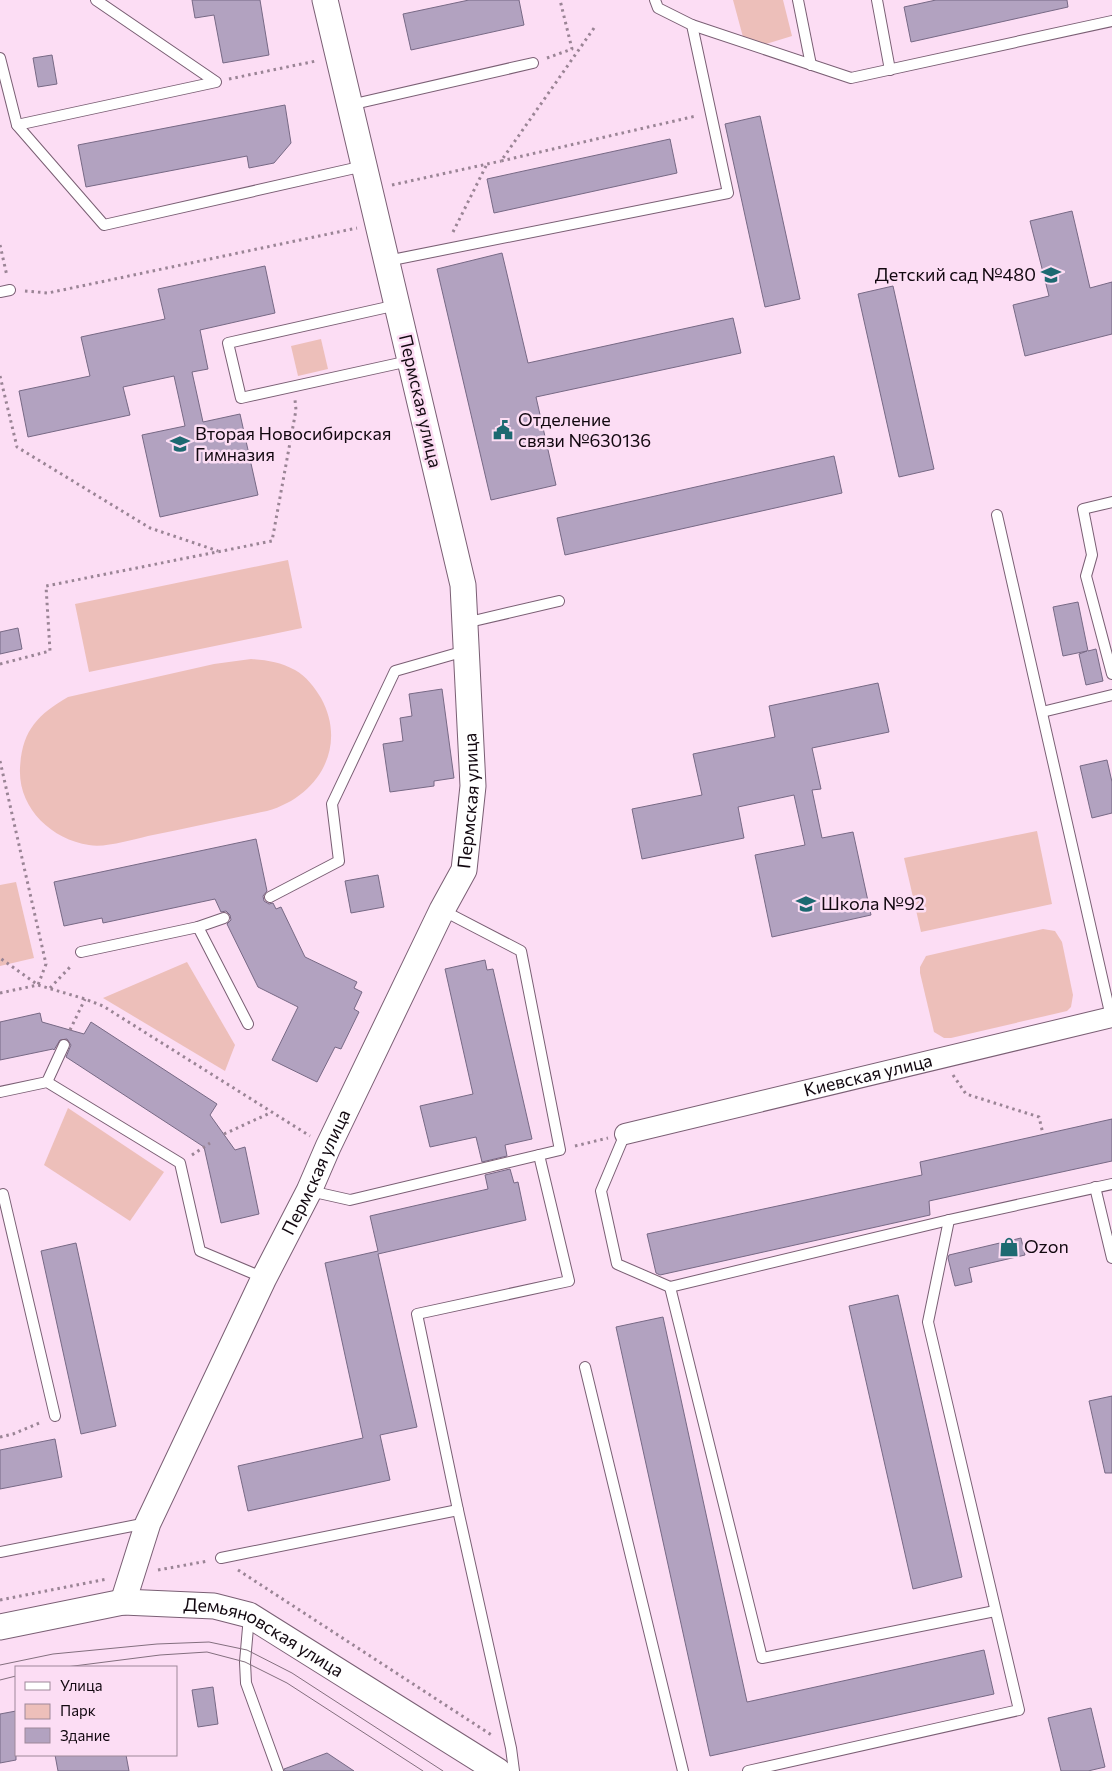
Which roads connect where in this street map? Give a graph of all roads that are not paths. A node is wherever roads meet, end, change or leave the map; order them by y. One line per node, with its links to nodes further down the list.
1 (96, 0): 13 (lane)
2 (325, 0): 12 (street, Пермская улица)
3 (656, 0): 7 (lane)
4 (798, 0): 10 (lane)
5 (877, 0): 11 (lane)
6 (1112, 21): 11 (lane)
7 (692, 24): 10 (lane); 15 (lane)
8 (0, 58): 13 (lane)
9 (533, 63): 12 (lane)
10 (811, 65): 11 (lane)
11 (890, 70)
12 (350, 105): 14 (street, Пермская улица)
13 (17, 125): 14 (lane)
14 (364, 166): 15 (street, Пермская улица)
15 (387, 261): 16 (street, Пермская улица)
16 (397, 305): 17 (street, Пермская улица); 17 (lane)
17 (410, 361): 21 (street, Пермская улица)
18 (1112, 502): 23 (lane)
19 (997, 515): 25 (lane)
20 (559, 601): 21 (lane)
21 (465, 623): 22 (street, Пермская улица)
22 (466, 650): 26 (lane); 27 (street, Пермская улица)
23 (1112, 674)
24 (1112, 695): 25 (lane)
25 (1042, 712): 31 (lane)
26 (270, 897)
27 (442, 910): 37 (lane); 41 (street, Пермская улица)
28 (224, 918): 29 (lane)
29 (198, 927): 30 (lane); 32 (lane)
30 (81, 952)
31 (1112, 1017): 36 (street, Киевская улица)
32 (248, 1024)
33 (64, 1045): 34 (lane)
34 (47, 1082): 35 (lane); 45 (lane)
35 (0, 1092)
36 (625, 1134): 46 (lane)
37 (539, 1155): 41 (lane); 49 (lane)
38 (0, 1182): 42 (lane)
39 (1112, 1184): 40 (lane)
40 (1095, 1187): 43 (lane); 44 (lane)
41 (309, 1190): 45 (street, Пермская улица)
42 (1, 1194): 48 (lane)
43 (949, 1220): 46 (lane); 54 (lane)
44 (1112, 1258)
45 (264, 1278): 50 (street, Пермская улица)
46 (670, 1287): 54 (lane)
47 (586, 1367): 60 (lane)
48 (55, 1416)
49 (458, 1510): 52 (lane); 59 (lane)
50 (148, 1523): 51 (lane); 53 (street, Пермская улица)
51 (0, 1552)
52 (221, 1558)
53 (123, 1602): 55 (street, Демьяновская улица); 56 (street, Демьяновская улица)
54 (995, 1611): 61 (lane)
55 (249, 1615): 57 (lane); 58 (street, Демьяновская улица)
56 (0, 1627)
57 (278, 1771)
58 (498, 1771)
59 (514, 1771)
60 (683, 1771)
61 (748, 1771)

